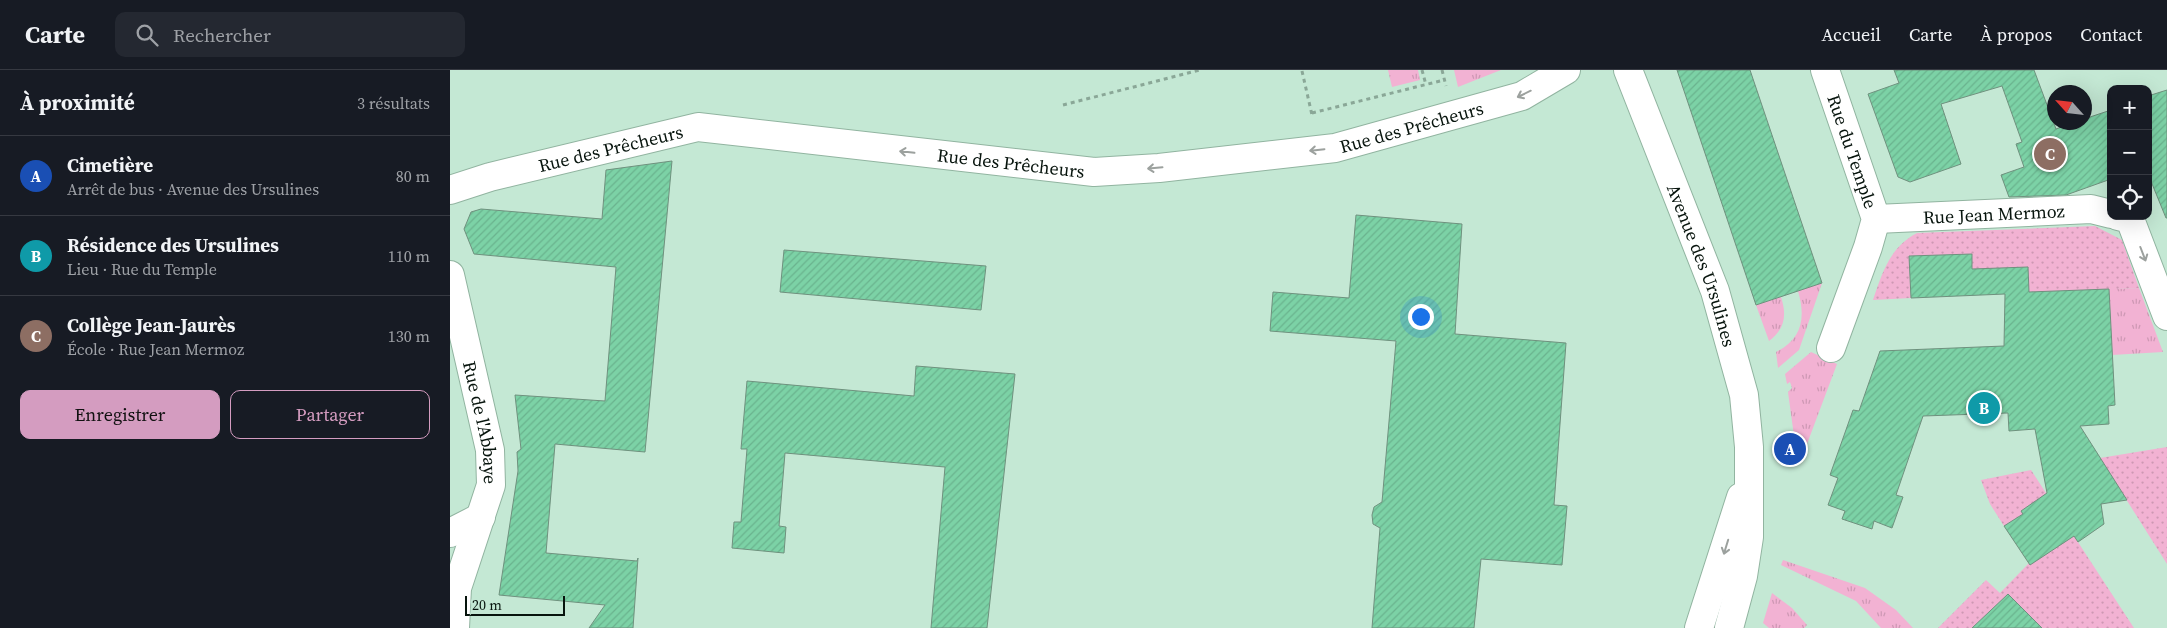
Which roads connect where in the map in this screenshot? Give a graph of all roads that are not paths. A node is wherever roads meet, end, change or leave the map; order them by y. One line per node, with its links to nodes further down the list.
1 (1566, 70): 4 (street, Rue des Prêcheurs, one-way to 4)
2 (1628, 70): 11 (street, Avenue des Ursulines)
3 (1825, 70): 6 (street, Rue du Temple)
4 (450, 190)
5 (2107, 213): 6 (street, Rue Jean Mermoz)
6 (1876, 219): 10 (street, Rue du Temple)
7 (2130, 220): 9 (street, one-way to 9)
8 (450, 275): 12 (street, Rue de l'Abbaye)
9 (2167, 316)
10 (1831, 348)
11 (1749, 467): 16 (street, Avenue des Ursulines, one-way to 16); 17 (street, Avenue des Ursulines)
12 (481, 517): 13 (street); 14 (street); 15 (street, Rue de l'Abbaye)
13 (450, 532)
14 (450, 568)
15 (455, 628)
16 (1699, 628)
17 (1728, 628)

